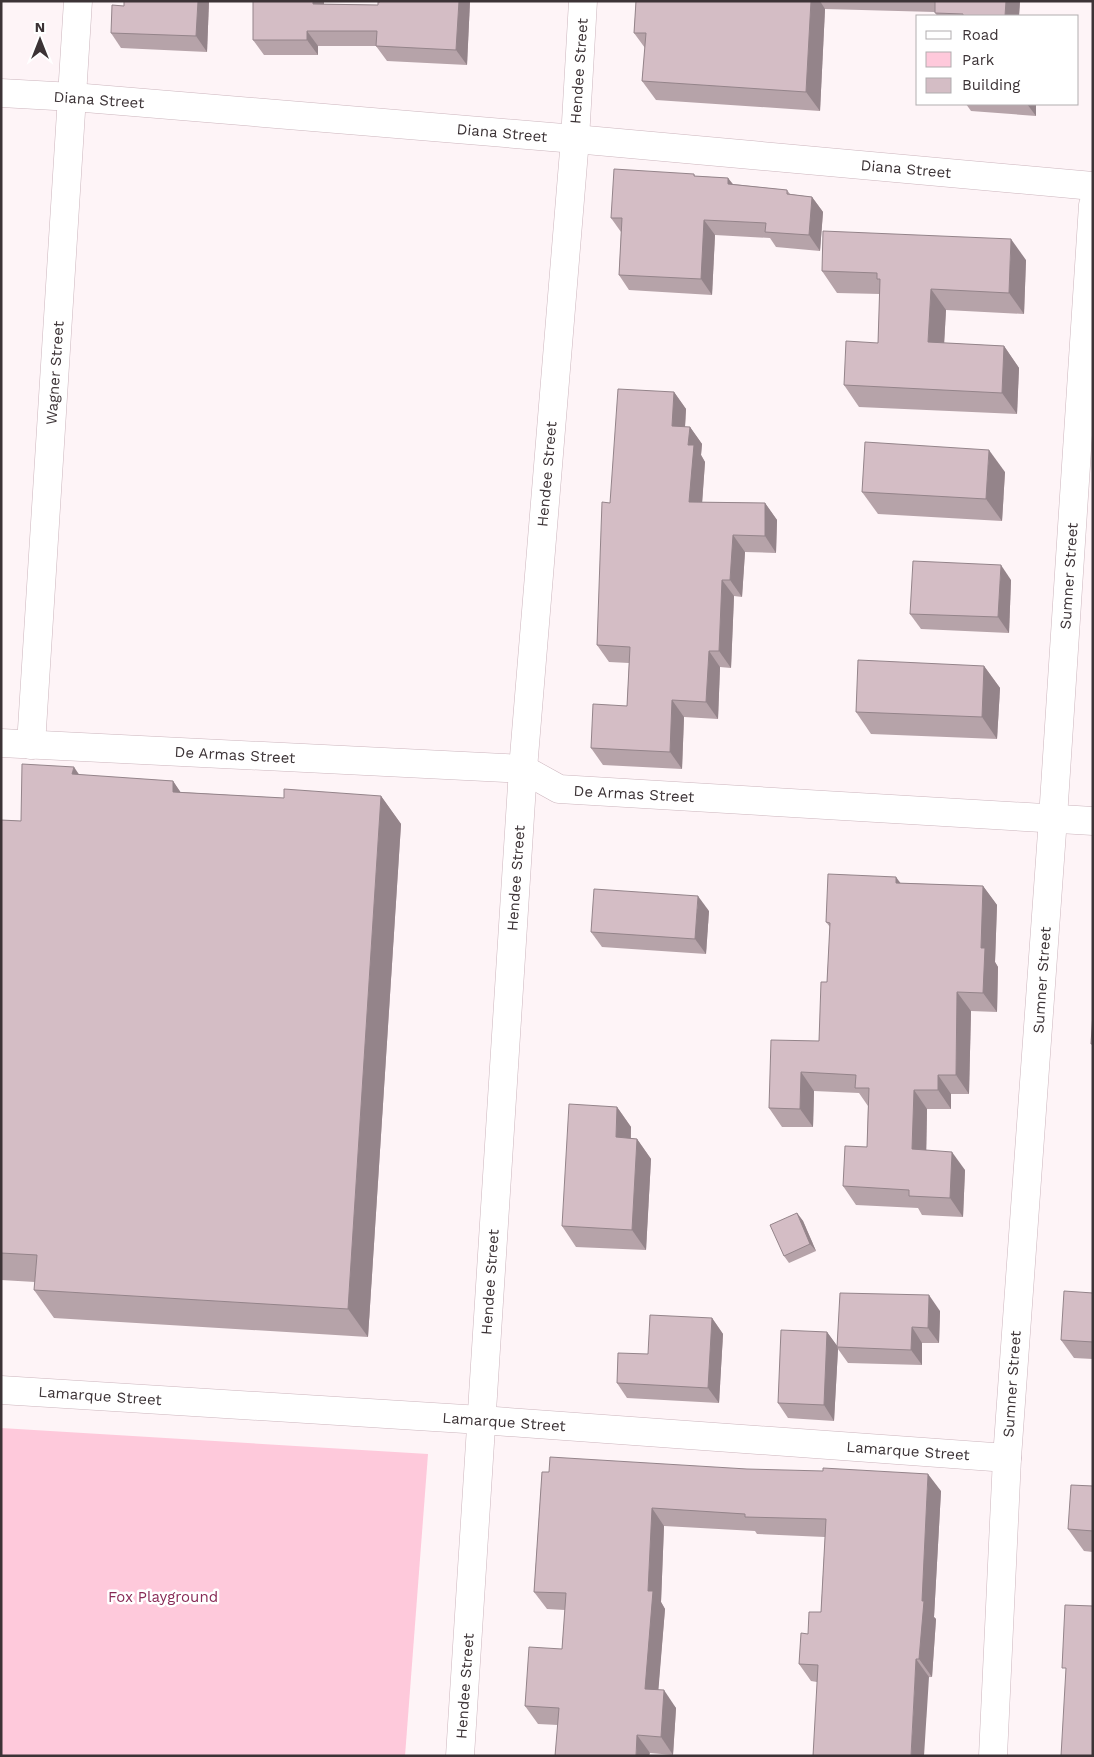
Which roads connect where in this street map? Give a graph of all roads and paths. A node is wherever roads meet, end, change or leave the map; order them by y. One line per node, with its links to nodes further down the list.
1 (78, 1): 4 (street, Wagner Street)
2 (583, 1): 5 (street, Hendee Street)
3 (1, 93): 4 (street, Diana Street)
4 (73, 97): 5 (street, Diana Street); 9 (street, Wagner Street)
5 (575, 139): 6 (street, Diana Street); 10 (street, Hendee Street)
6 (1093, 186)
7 (1093, 205): 11 (street, Sumner Street)
8 (1, 743): 9 (street, De Armas Street)
9 (31, 745): 10 (street, De Armas Street)
10 (522, 769): 11 (street, De Armas Street); 14 (street, Hendee Street)
11 (1053, 818): 12 (street, De Armas Street); 15 (street, Sumner Street)
12 (1093, 821)
13 (1, 1390): 14 (street, Lamarque Street)
14 (481, 1420): 15 (street, Lamarque Street); 16 (street, Hendee Street)
15 (1006, 1458): 17 (street, Sumner Street)
16 (460, 1756)
17 (994, 1756)

